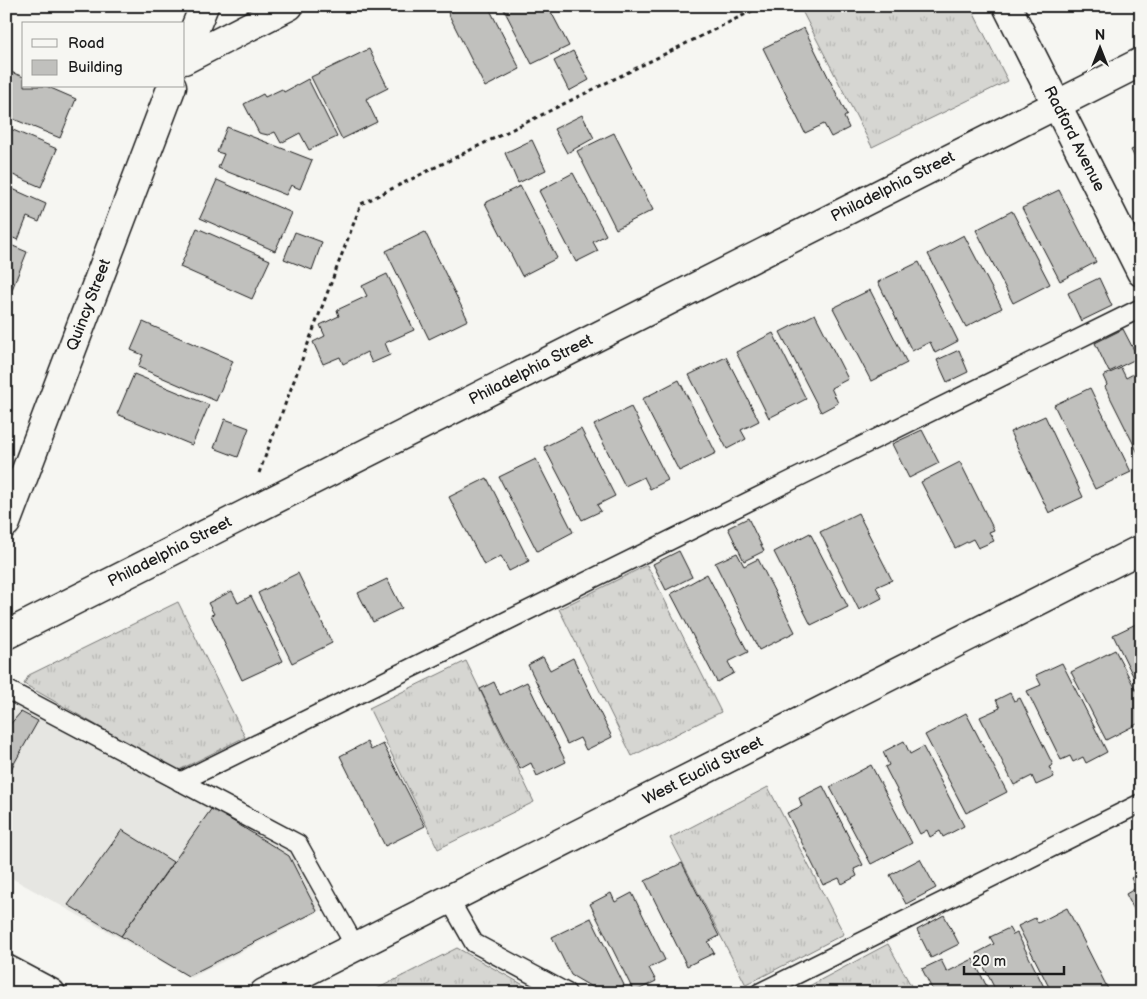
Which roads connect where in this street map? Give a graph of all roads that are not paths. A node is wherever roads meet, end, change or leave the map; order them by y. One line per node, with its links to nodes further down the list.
1 (204, 6): 4 (street)
2 (289, 6): 5 (street)
3 (1007, 6): 8 (street, Radford Avenue)
4 (185, 54)
5 (185, 59)
6 (1141, 62): 8 (street, Philadelphia Street)
7 (171, 88): 11 (street, Quincy Street)
8 (1057, 105): 9 (street, Radford Avenue); 13 (street, Philadelphia Street)
9 (1141, 272)
10 (1141, 308): 15 (lane)
11 (6, 523)
12 (1141, 549): 17 (street, West Euclid Street)
13 (6, 635)
14 (6, 689): 15 (lane)
15 (180, 782): 18 (lane)
16 (1141, 803): 23 (lane)
17 (449, 899): 18 (street, West Euclid Street); 22 (lane)
18 (356, 946): 21 (street, West Euclid Street)
19 (6, 969): 20 (street)
20 (51, 993)
21 (264, 993)
22 (567, 993)
23 (759, 993)

